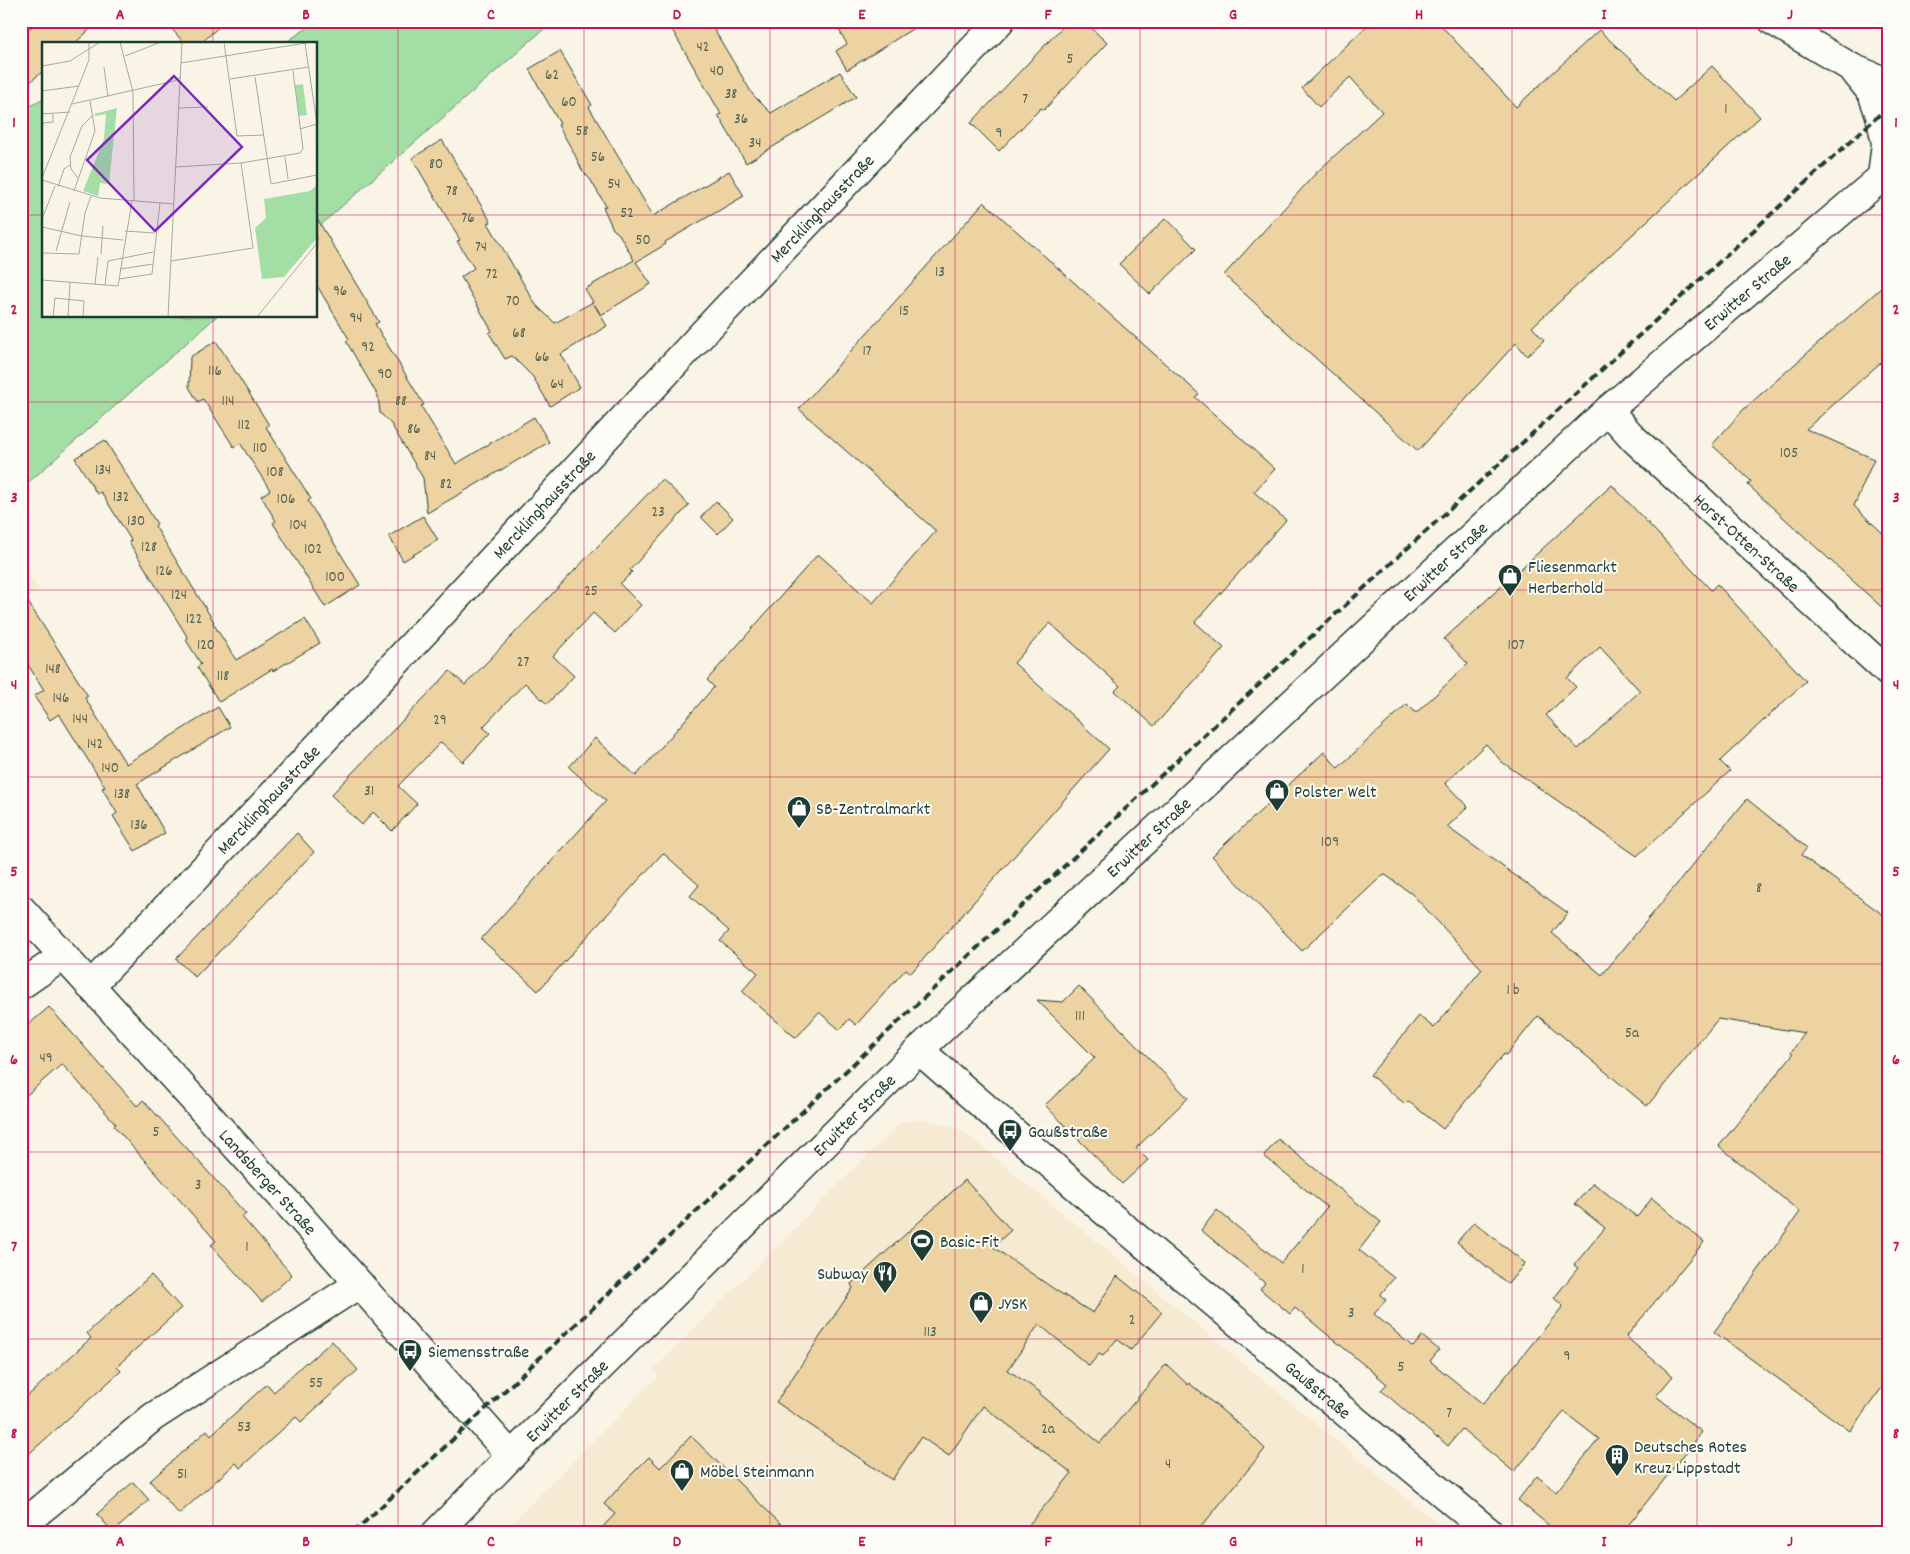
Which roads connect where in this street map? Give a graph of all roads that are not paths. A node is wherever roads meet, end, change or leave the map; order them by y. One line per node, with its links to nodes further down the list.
1 (1000, 21): 11 (street, Mercklinghausstraße)
2 (1773, 21): 3 (street)
3 (1852, 68): 4 (street); 5 (street)
4 (1889, 84)
5 (1885, 174): 6 (street, Erwitter Straße)
6 (1608, 410): 7 (street, Horst-Otten-Straße); 12 (street, Erwitter Straße)
7 (1889, 672)
8 (21, 909): 9 (street, Landsberger Straße)
9 (63, 956): 10 (street); 11 (street, Landsberger Straße)
10 (21, 985)
11 (90, 986): 13 (street, Landsberger Straße)
12 (919, 1050): 14 (street, Erwitter Straße); 17 (street, Gaußstraße)
13 (359, 1284): 14 (street, Landsberger Straße); 15 (street)
14 (511, 1456): 16 (street, Erwitter Straße)
15 (21, 1526)
16 (436, 1533)
17 (1490, 1533)

